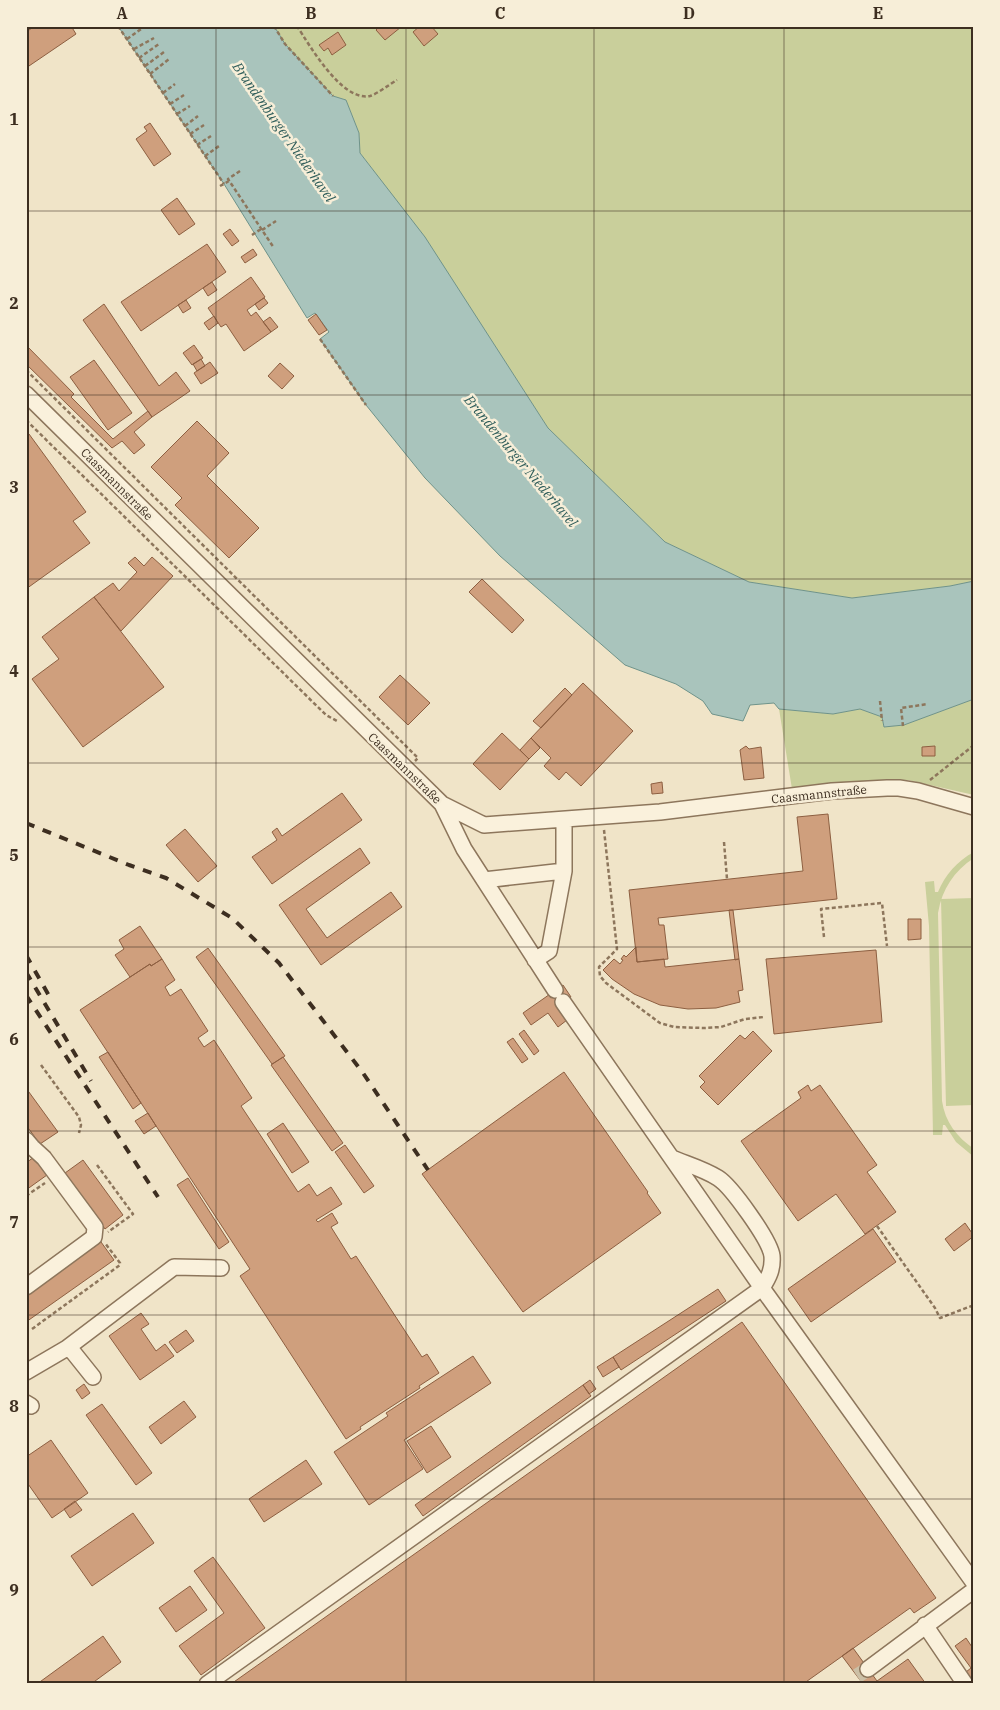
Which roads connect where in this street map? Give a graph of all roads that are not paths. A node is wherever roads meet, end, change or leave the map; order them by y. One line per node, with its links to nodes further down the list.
1 (26, 394): 2 (street, Caasmannstraße)
2 (442, 804): 4 (street, Caasmannstraße); 6 (street)
3 (974, 807): 4 (street, Caasmannstraße)
4 (564, 820): 5 (street)
5 (564, 871): 6 (street); 7 (street)
6 (484, 880): 7 (street)
7 (535, 960): 9 (street)
8 (26, 1140): 11 (street)
9 (672, 1158): 12 (street); 12 (street)
10 (221, 1268): 13 (street)
11 (26, 1287)
12 (762, 1288): 16 (street); 20 (street)
13 (67, 1348): 14 (street); 15 (street)
14 (26, 1372)
15 (93, 1378)
16 (974, 1583)
17 (974, 1590): 18 (street)
18 (925, 1625): 19 (street); 21 (street)
19 (868, 1669)
20 (206, 1684)
21 (966, 1684)

